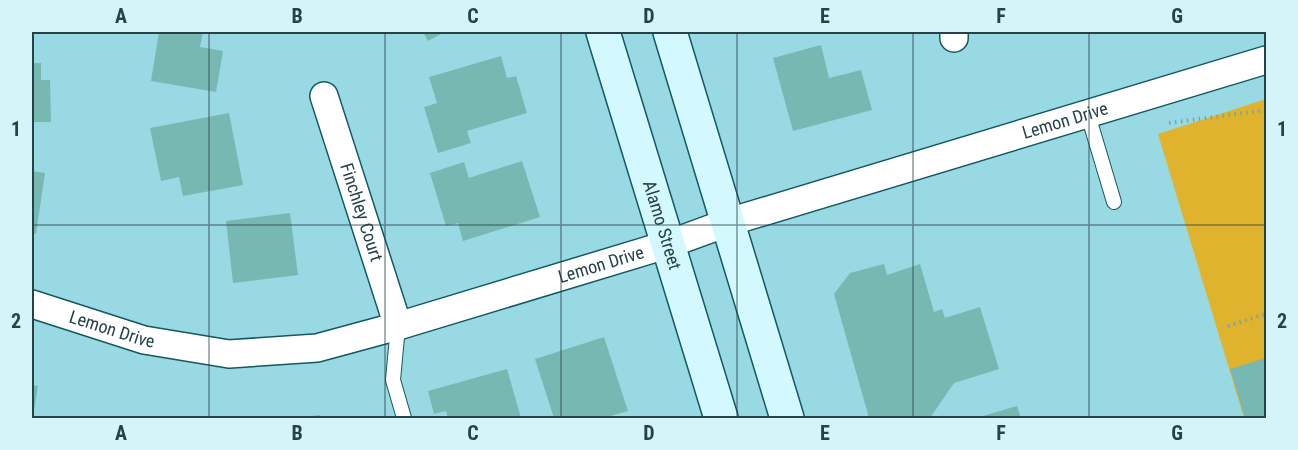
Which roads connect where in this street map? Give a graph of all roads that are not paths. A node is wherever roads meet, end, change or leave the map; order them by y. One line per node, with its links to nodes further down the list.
1 (603, 32): 8 (main road, Alamo Street)
2 (670, 32): 7 (main road)
3 (1266, 60): 5 (street, Lemon Drive)
4 (324, 96): 10 (street, Finchley Court)
5 (1088, 115): 6 (lane); 7 (street, Lemon Drive)
6 (1114, 202)
7 (729, 222): 8 (street, Lemon Drive); 13 (main road)
8 (669, 244): 10 (street, Lemon Drive); 12 (main road, Alamo Street)
9 (32, 304): 10 (street, Lemon Drive)
10 (398, 326): 11 (lane)
11 (404, 418)
12 (721, 418)
13 (788, 418)

